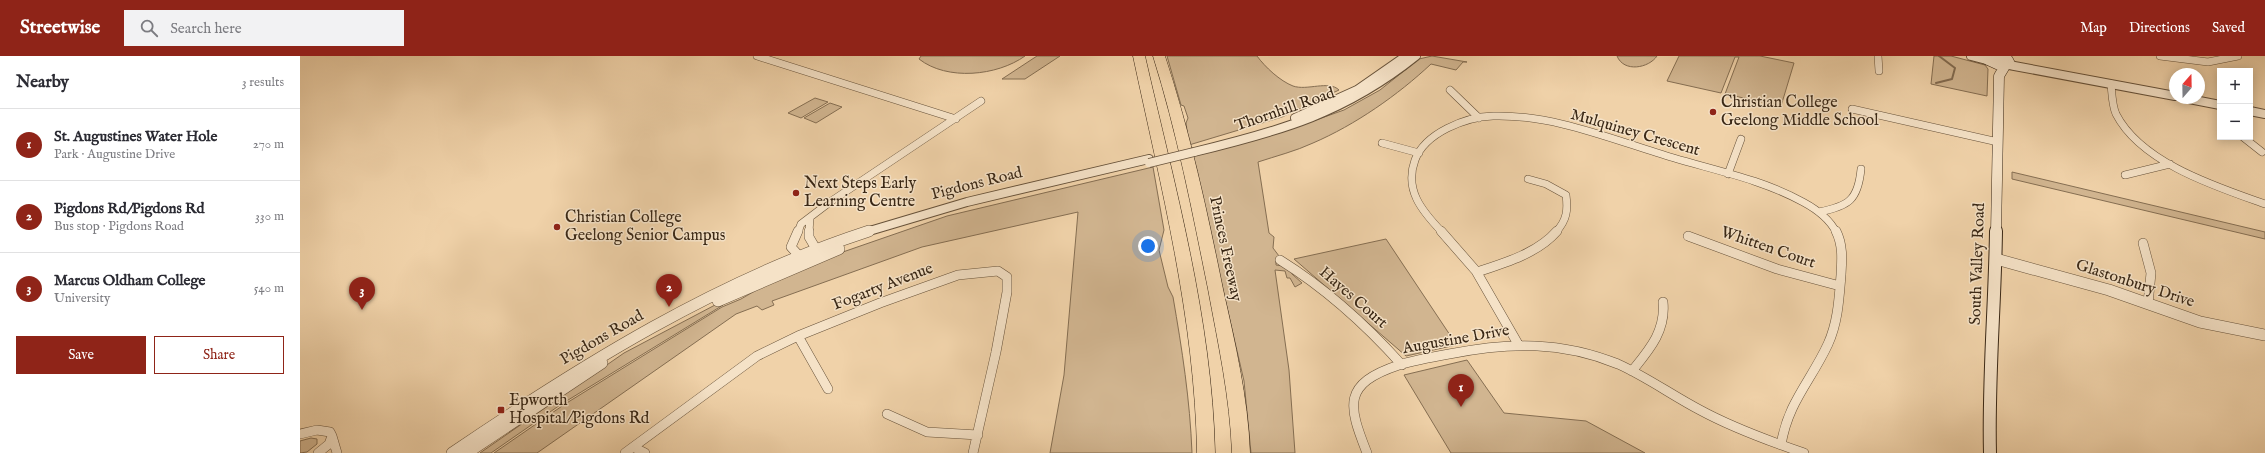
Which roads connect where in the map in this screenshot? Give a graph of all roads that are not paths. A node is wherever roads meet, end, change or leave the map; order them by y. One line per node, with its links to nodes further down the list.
1 (757, 56): 25 (street)
2 (1139, 56): 74 (highway)
3 (1159, 56): 75 (highway, Princes Freeway)
4 (1406, 56): 30 (street, Thornhill Road)
5 (1416, 56): 30 (street, Thornhill Road)
6 (1878, 56): 13 (street)
7 (1971, 56): 11 (street)
8 (1981, 56): 11 (street)
9 (2160, 56): 10 (street)
10 (2238, 56)
11 (1993, 59): 12 (main road); 14 (main road, South Valley Road)
12 (2006, 61): 14 (main road); 15 (street)
13 (1879, 71)
14 (1999, 76): 28 (main road, South Valley Road)
15 (2111, 84): 17 (street); 34 (street)
16 (1450, 90): 24 (street)
17 (2169, 95)
18 (981, 101): 25 (street)
19 (2205, 102): 20 (street)
20 (2217, 104)
21 (1852, 110): 28 (street)
22 (2253, 112): 23 (street)
23 (2265, 114)
24 (1479, 118): 32 (street, Mulquiney Crescent); 36 (street, Mulquiney Crescent)
25 (956, 119): 41 (street)
26 (1741, 139): 36 (street)
27 (2247, 140): 31 (street)
28 (1998, 142): 45 (main road, South Valley Road)
29 (1382, 143): 32 (street)
30 (1193, 150): 33 (street, Thornhill Road, bridge)
31 (2262, 152)
32 (1419, 153): 48 (street, Mulquiney Crescent)
33 (1149, 161): 44 (street, Pigdons Road)
34 (2170, 164): 37 (street); 39 (street)
35 (1861, 169): 40 (street)
36 (1728, 174): 40 (street, Mulquiney Crescent)
37 (2125, 175)
38 (1528, 179): 48 (street)
39 (2265, 204)
40 (1819, 212): 49 (street, Mulquiney Crescent)
41 (810, 218): 44 (street); 46 (street)
42 (1688, 236): 49 (street, Whitten Court)
43 (2143, 243): 51 (street)
44 (819, 253): 46 (street, Pigdons Road)
45 (1996, 259): 51 (street, Glastonbury Drive); 78 (main road, South Valley Road)
46 (803, 260): 56 (street, Pigdons Road); 69 (street, Pigdons Road)
47 (1280, 260): 55 (street, Hayes Court)
48 (1477, 272): 54 (street, Mulquiney Crescent)
49 (1840, 286): 65 (street, Mulquiney Crescent)
50 (1663, 302): 57 (street)
51 (2148, 304): 52 (street, Glastonbury Drive)
52 (2265, 335)
53 (798, 336): 58 (street); 63 (street, Fogarty Avenue); 66 (street, Fogarty Avenue)
54 (1518, 344): 55 (street, Augustine Drive); 57 (street, Augustine Drive)
55 (1402, 365): 76 (street, Augustine Drive)
56 (590, 370): 70 (street, Pigdons Road); 71 (street)
57 (1632, 371): 65 (street, Augustine Drive)
58 (828, 389)
59 (887, 414): 63 (street)
60 (300, 428): 61 (street)
61 (317, 430): 62 (street); 64 (street)
62 (300, 434)
63 (978, 435): 73 (street, Fogarty Avenue)
64 (332, 436): 67 (street); 68 (street)
65 (1781, 445): 77 (street, Augustine Drive)
66 (629, 450): 72 (street)
67 (318, 453)
68 (337, 453)
69 (452, 453)
70 (467, 453)
71 (477, 453)
72 (644, 453)
73 (973, 453)
74 (1206, 453)
75 (1241, 453)
76 (1367, 453)
77 (1804, 453)
78 (1990, 453)

